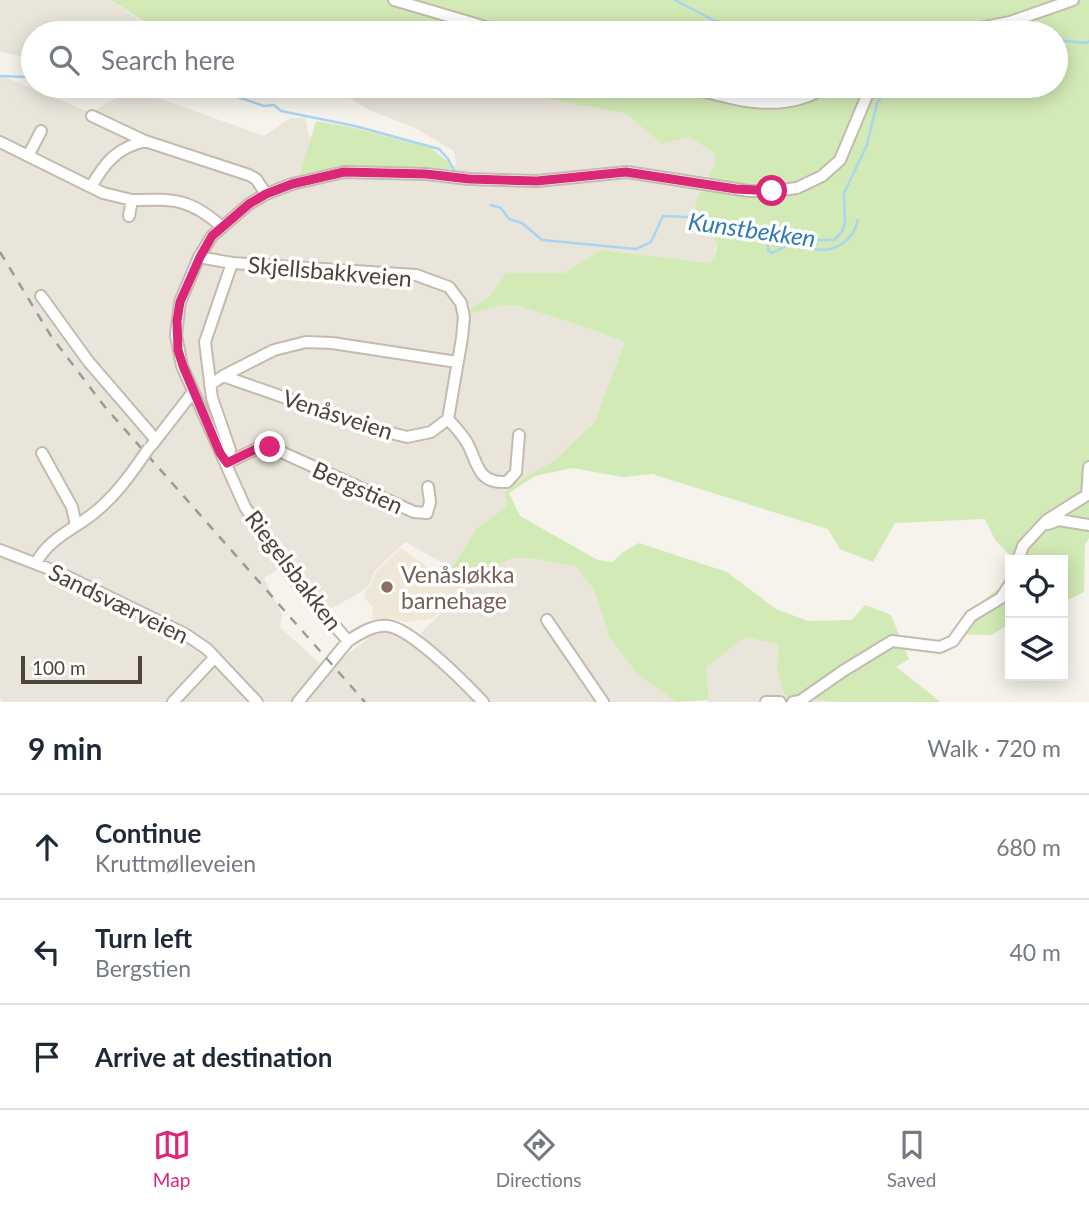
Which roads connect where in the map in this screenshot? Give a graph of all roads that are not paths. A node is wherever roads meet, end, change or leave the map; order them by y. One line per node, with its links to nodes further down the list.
1 (394, 0): 3 (street)
2 (1073, 0): 4 (street)
3 (465, 21)
4 (1013, 21)
5 (737, 98): 6 (street)
6 (801, 98)
7 (866, 98): 14 (street)
8 (92, 116): 10 (street)
9 (41, 131): 12 (street)
10 (145, 141): 13 (street); 14 (street)
11 (0, 142): 12 (street)
12 (28, 156): 13 (street)
13 (90, 187): 15 (street)
14 (266, 194): 17 (street)
15 (132, 200): 16 (street); 17 (street)
16 (129, 216)
17 (222, 227): 18 (street)
18 (200, 257): 19 (street, Skjellsbakkveien); 24 (street)
19 (232, 263): 21 (street, Skjellsbakkveien); 23 (street, Riegelsbakken)
20 (41, 296): 27 (street)
21 (457, 362): 22 (street); 25 (street, Skjellsbakkveien)
22 (223, 376): 23 (street); 25 (street, Venåsveien)
23 (210, 385): 29 (street, Riegelsbakken)
24 (193, 392): 27 (street); 29 (street)
25 (448, 419): 26 (street)
26 (519, 435)
27 (149, 449): 32 (street)
28 (42, 453): 32 (street)
29 (227, 463): 31 (street, Bergstien); 40 (street, Riegelsbakken)
30 (1089, 467): 34 (street)
31 (428, 488)
32 (76, 525): 37 (street)
33 (1089, 525): 34 (street)
34 (1042, 527): 36 (street)
35 (0, 550): 37 (street, Sandsværveien)
36 (1020, 555)
37 (36, 563): 41 (street, Sandsværveien)
38 (1005, 592): 49 (street)
39 (547, 620): 46 (street)
40 (348, 641): 44 (street, Riegelsbakken); 45 (street)
41 (215, 657): 42 (street); 43 (street, Sandsværveien)
42 (173, 702)
43 (257, 702)
44 (298, 702)
45 (483, 702)
46 (603, 702)
47 (766, 702): 48 (street)
48 (780, 702)
49 (793, 702)

